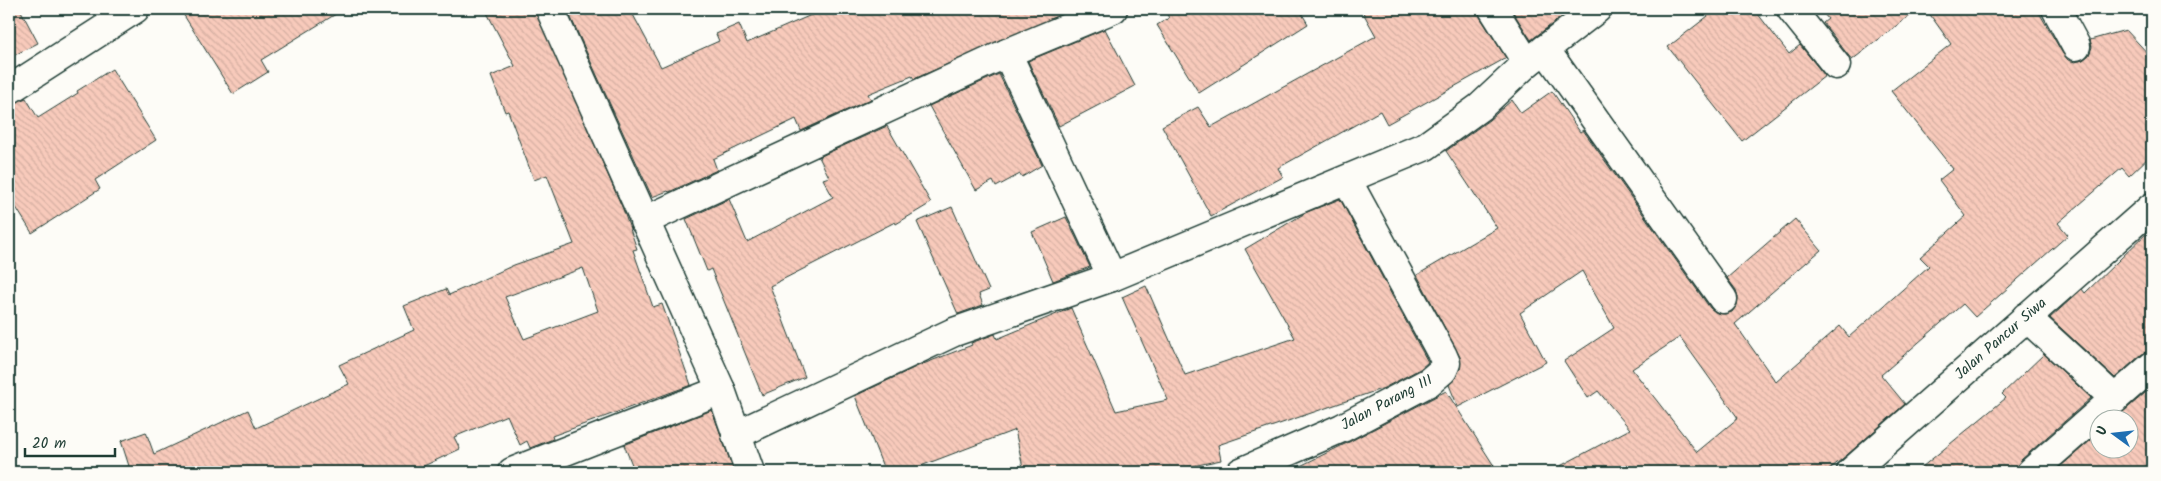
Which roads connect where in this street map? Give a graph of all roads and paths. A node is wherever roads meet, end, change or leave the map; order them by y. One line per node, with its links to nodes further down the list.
1 (135, 9): 12 (street)
2 (550, 9): 15 (street)
3 (1113, 9): 9 (street)
4 (1492, 9): 10 (street)
5 (1597, 9): 10 (street)
6 (1791, 9): 11 (street)
7 (2056, 9): 8 (street)
8 (2076, 46)
9 (1007, 53): 15 (street); 16 (street)
10 (1536, 56): 13 (street); 17 (street)
11 (1836, 65)
12 (9, 90)
13 (1342, 182): 16 (street); 25 (street, Jalan Parang III)
14 (2152, 207): 18 (street, Jalan Pancur Siwa)
15 (644, 221): 20 (street)
16 (1112, 277): 22 (street)
17 (1723, 299)
18 (2026, 318): 21 (street); 26 (street, Jalan Pancur Siwa)
19 (2152, 366): 21 (street)
20 (721, 390): 22 (street); 23 (street)
21 (2115, 399): 27 (street)
22 (736, 435): 24 (street)
23 (512, 472)
24 (750, 472)
25 (1241, 472)
26 (1851, 472)
27 (2031, 472)

